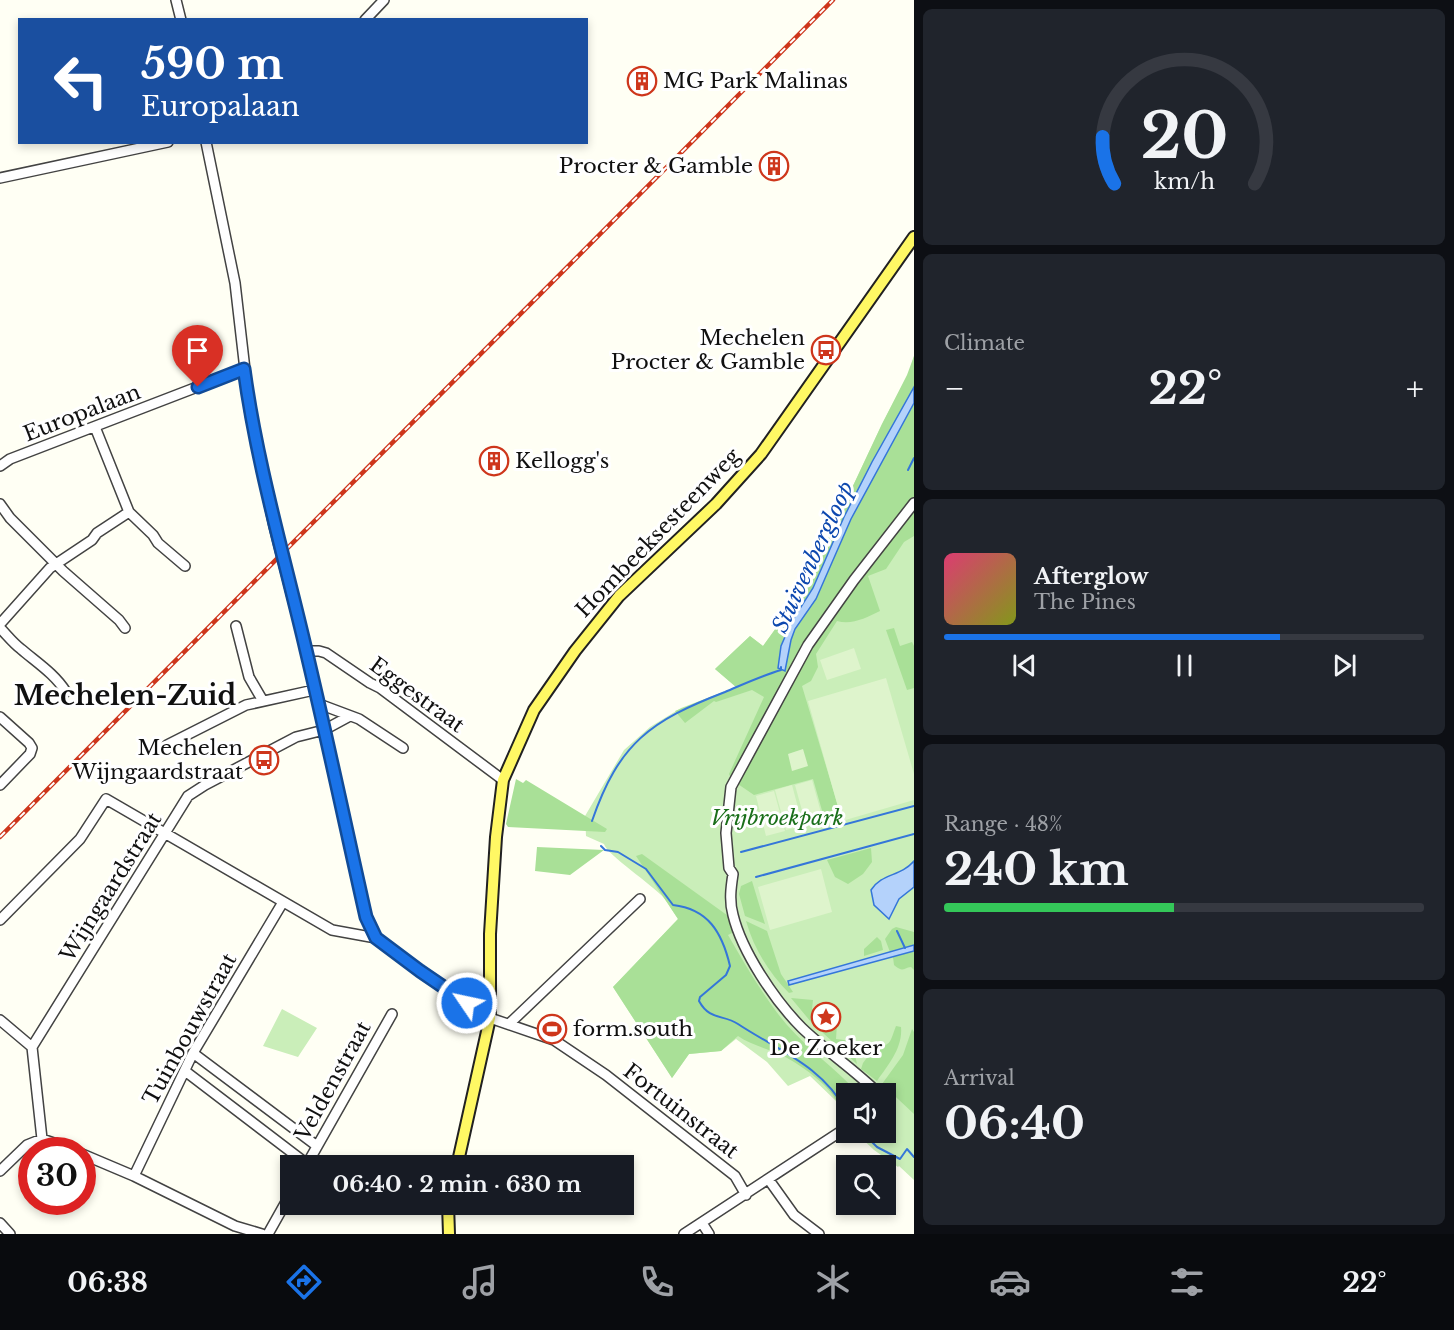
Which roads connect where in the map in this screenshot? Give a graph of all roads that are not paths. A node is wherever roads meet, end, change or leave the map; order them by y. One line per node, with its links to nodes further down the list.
1 (177, 0): 3 (street)
2 (384, 0): 4 (street)
3 (181, 18)
4 (367, 18)
5 (159, 144): 7 (street)
6 (206, 144): 9 (street)
7 (0, 178)
8 (914, 237): 31 (main road, Hombeeksesteenweg)
9 (244, 369): 10 (street, Europalaan); 21 (street)
10 (94, 427): 11 (street, Europalaan); 14 (street)
11 (0, 466)
12 (914, 503): 45 (street)
13 (0, 504): 15 (street)
14 (129, 512): 15 (street); 16 (street)
15 (57, 563): 17 (street); 20 (street)
16 (184, 566)
17 (0, 624)
18 (236, 626): 24 (street)
19 (0, 628): 23 (street)
20 (125, 628)
21 (306, 651): 22 (street); 31 (street, Eggestraat)
22 (314, 690): 24 (street); 25 (street)
23 (66, 692)
24 (263, 701): 29 (street)
25 (319, 704): 27 (street); 28 (street)
26 (0, 717): 32 (street)
27 (348, 717): 28 (street, Wijngaardstraat); 30 (street)
28 (324, 730): 33 (street, Wijngaardstraat); 37 (street)
29 (167, 745)
30 (403, 748)
31 (503, 780): 39 (main road, Hombeeksesteenweg)
32 (0, 785)
33 (166, 833): 35 (street); 36 (street); 42 (street, Wijngaardstraat)
34 (640, 899): 41 (street)
35 (283, 902): 37 (street); 43 (street, Tuinbouwstraat)
36 (0, 921)
37 (376, 938): 39 (street, Fortuinstraat)
38 (392, 1014): 48 (street, Veldenstraat)
39 (490, 1018): 41 (street, Fortuinstraat); 52 (main road, Hombeeksesteenweg)
40 (0, 1020): 42 (street)
41 (509, 1023): 57 (street, Fortuinstraat)
42 (32, 1047): 47 (street)
43 (193, 1053): 44 (street, Tuinbouwstraat); 48 (street)
44 (184, 1071): 50 (street); 55 (street, Tuinbouwstraat)
45 (866, 1083)
46 (836, 1135): 56 (street)
47 (42, 1137)
48 (317, 1146): 51 (street, Veldenstraat)
49 (18, 1154): 54 (street)
50 (294, 1155)
51 (312, 1155)
52 (459, 1155)
53 (96, 1160): 55 (street)
54 (0, 1171)
55 (134, 1176): 63 (street)
56 (769, 1180): 57 (street); 68 (street)
57 (747, 1195): 61 (street)
58 (280, 1213): 64 (street)
59 (448, 1215): 65 (main road)
60 (0, 1223): 62 (street)
61 (702, 1223): 66 (street); 67 (street)
62 (10, 1234)
63 (262, 1234)
64 (268, 1234)
65 (449, 1234)
66 (684, 1234)
67 (709, 1234)
68 (819, 1234)

